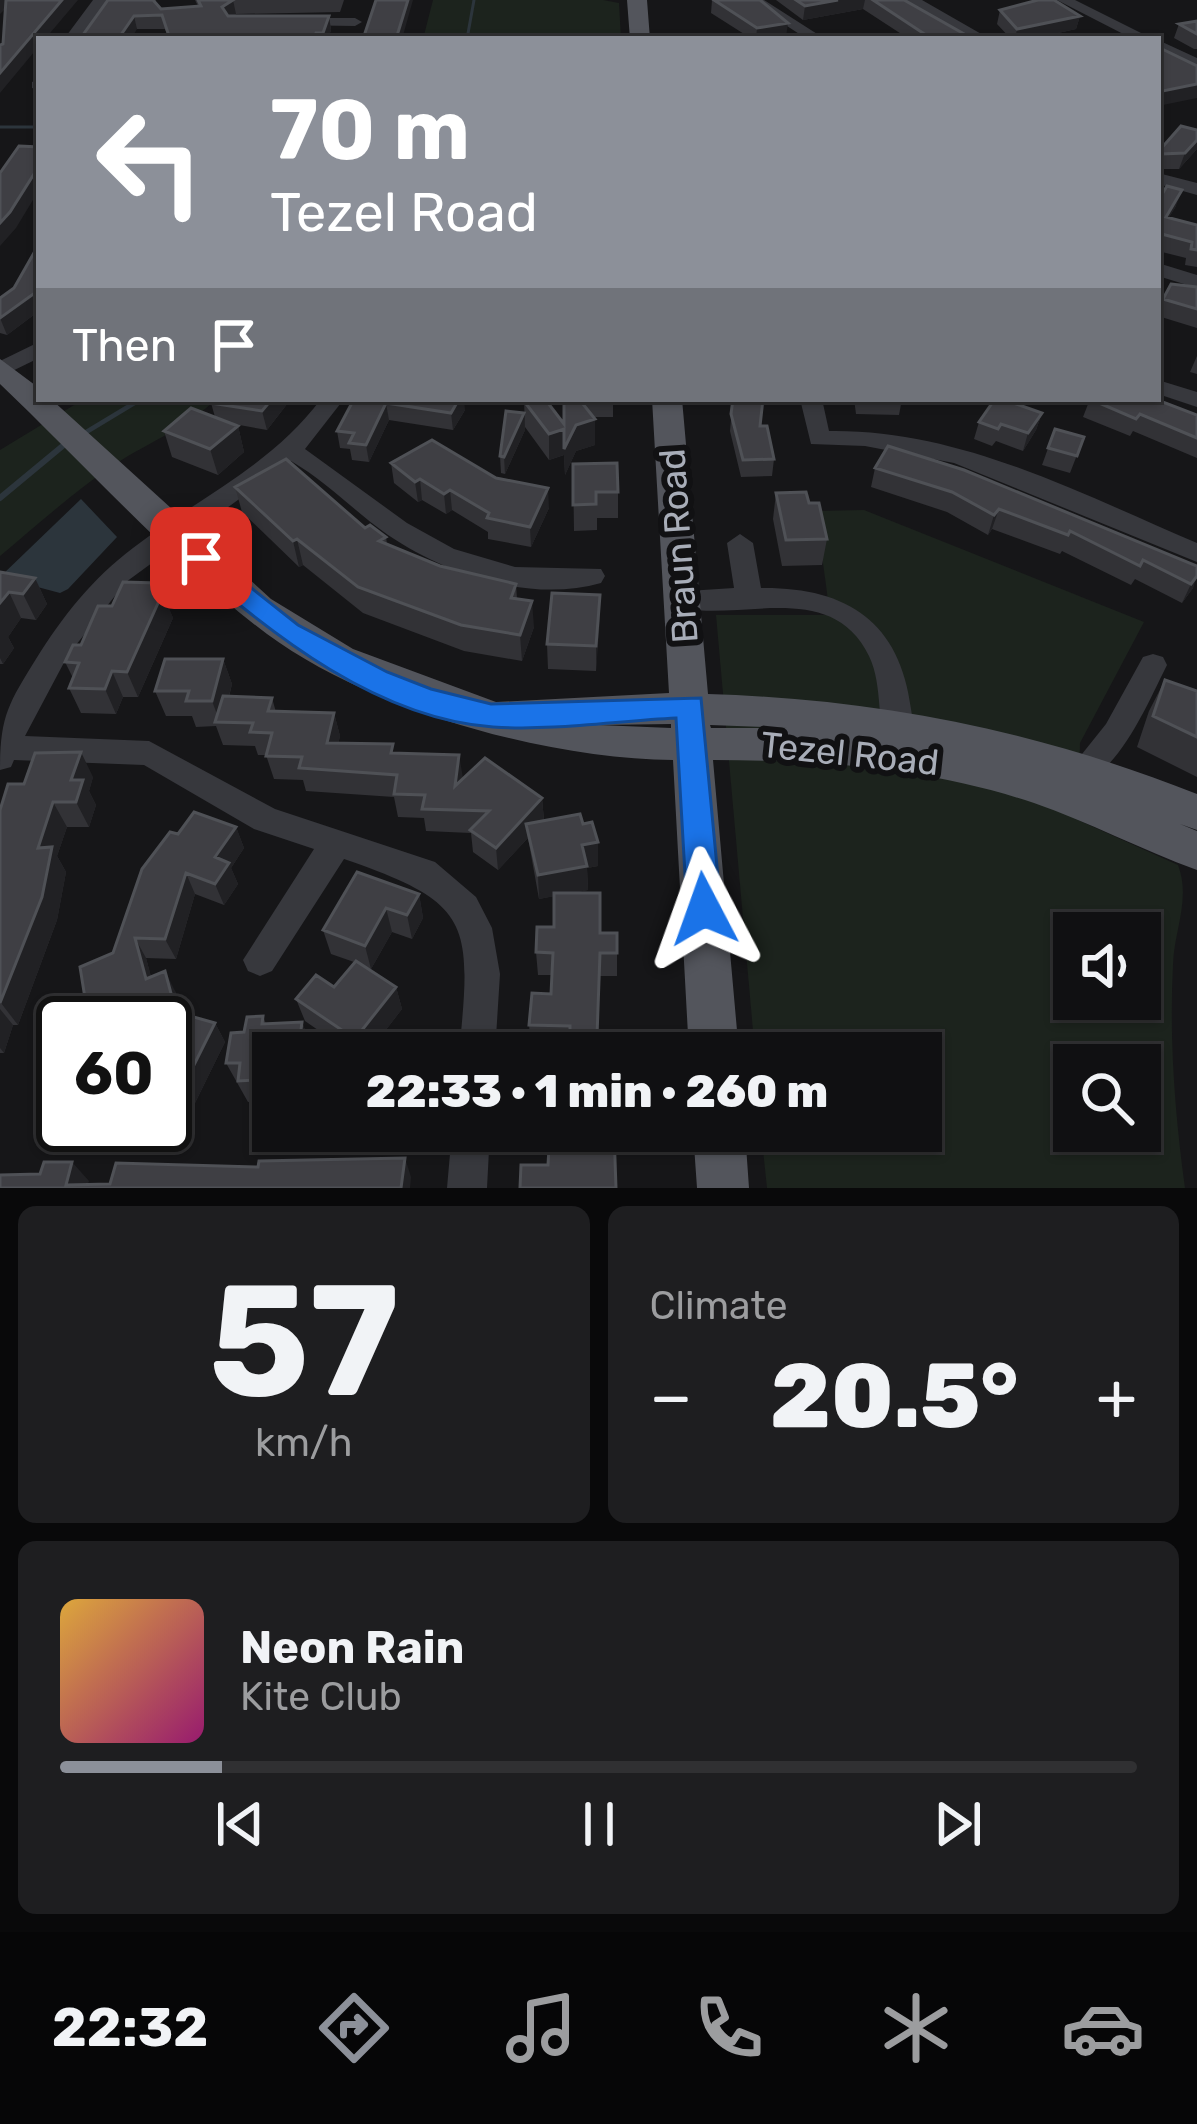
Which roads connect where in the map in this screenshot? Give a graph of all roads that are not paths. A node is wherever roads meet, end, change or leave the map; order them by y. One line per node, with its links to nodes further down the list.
1 (100, 0): 9 (street)
2 (363, 0): 8 (street)
3 (637, 0): 11 (main road)
4 (754, 0): 12 (street)
5 (911, 0): 13 (street)
6 (1064, 0): 14 (street)
7 (284, 22): 8 (street)
8 (355, 22): 10 (street)
9 (74, 36)
10 (350, 36)
11 (640, 36)
12 (813, 36)
13 (977, 36)
14 (1139, 36)
15 (1161, 46): 16 (street)
16 (1197, 64)
17 (1161, 179): 18 (street)
18 (1197, 189)
19 (1161, 270): 20 (street)
20 (1197, 282)
21 (36, 351): 22 (street)
22 (0, 369): 25 (main road, Tezel Road)
23 (1161, 387): 24 (street)
24 (1197, 400)
25 (36, 402)
26 (37, 402): 31 (main road, Tezel Road)
27 (331, 402): 30 (street)
28 (667, 402): 36 (main road, Braun Road)
29 (812, 402): 33 (street)
30 (293, 452): 31 (street); 34 (street)
31 (172, 532): 38 (main road, Tezel Road); 40 (street)
32 (740, 543): 35 (street)
33 (1197, 553)
34 (592, 576)
35 (749, 598): 36 (street); 39 (street)
36 (682, 599): 38 (main road, Braun Road)
37 (1153, 665): 41 (street)
38 (691, 724): 39 (main road, Tezel Road); 47 (main road, Braun Road)
39 (901, 737): 41 (main road, Tezel Road); 44 (main road, Tezel Road)
40 (2, 752): 43 (street)
41 (1085, 769): 42 (main road, Tezel Road)
42 (1197, 812)
43 (335, 845): 45 (street); 46 (street)
44 (1197, 851)
45 (260, 960)
46 (479, 1032)
47 (712, 1032)
48 (470, 1152): 50 (street)
49 (720, 1152): 51 (main road)
50 (467, 1188)
51 (723, 1188)

